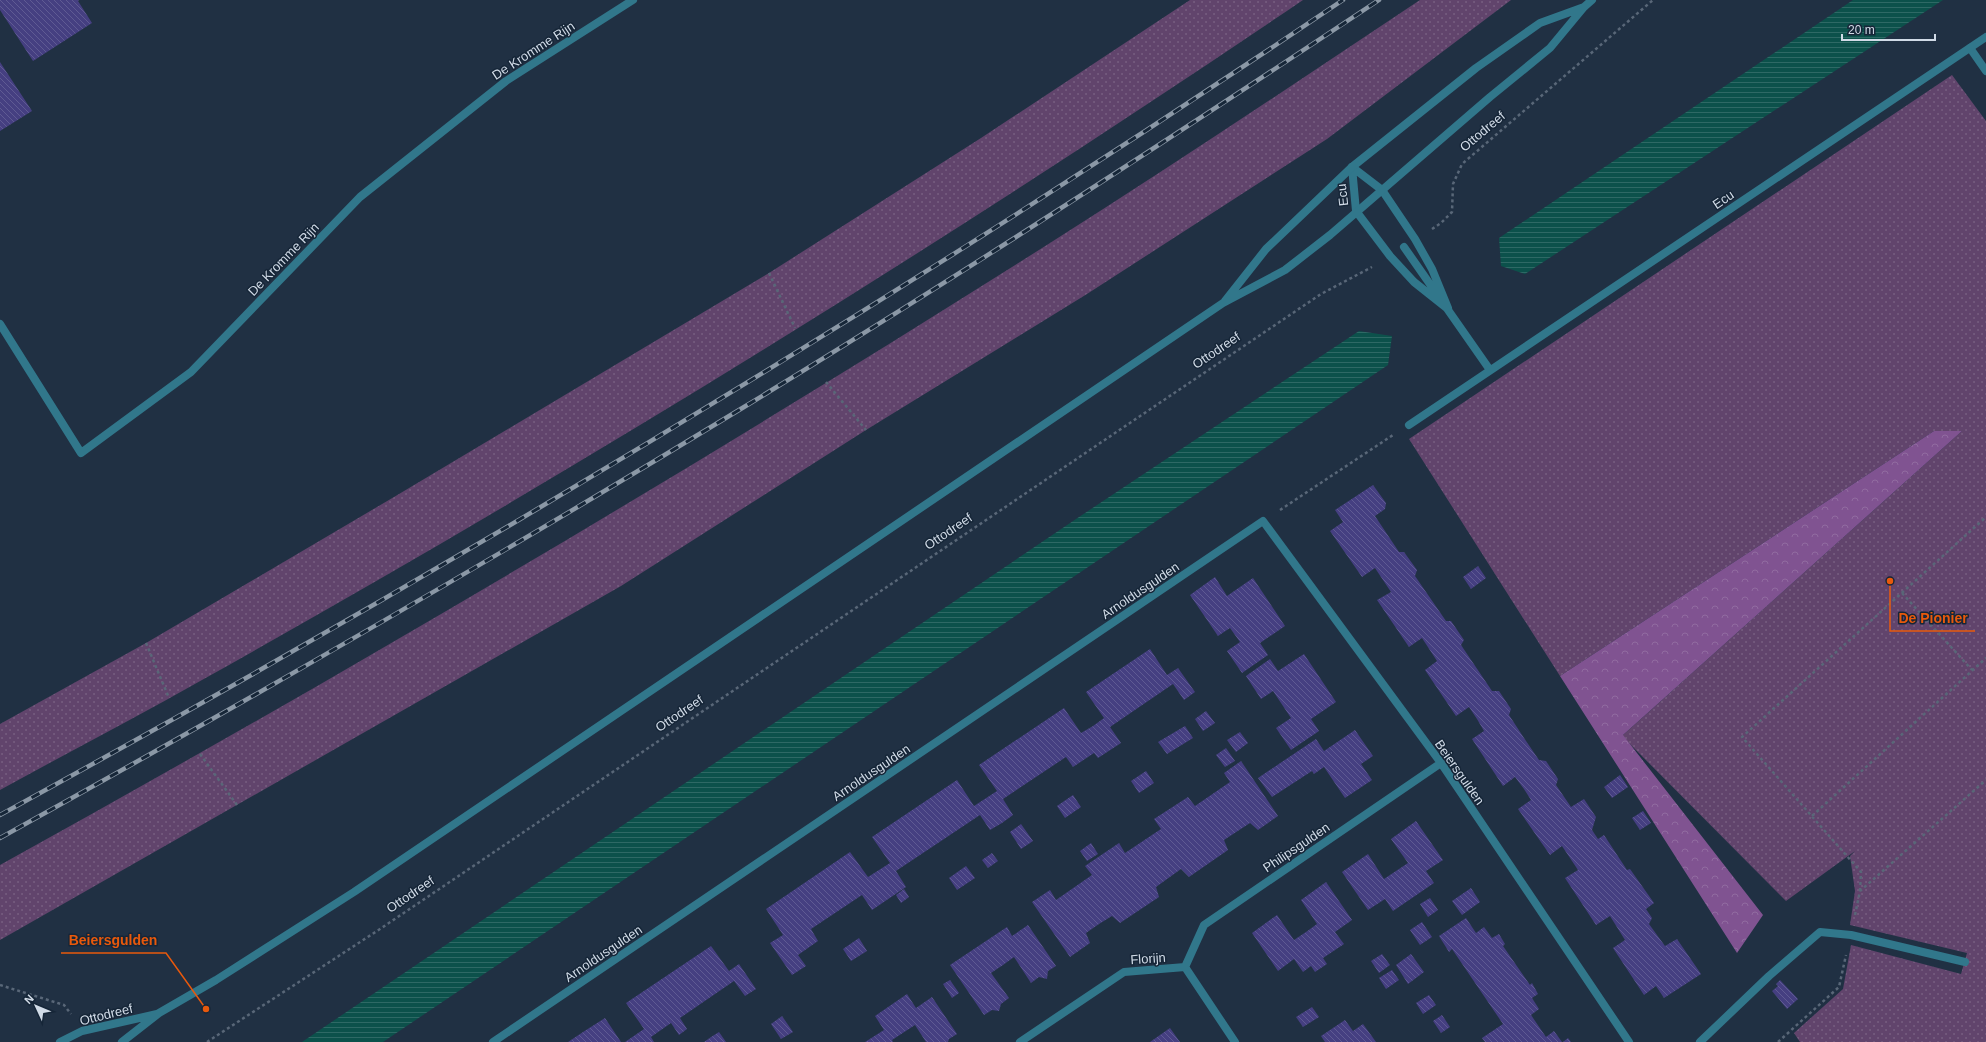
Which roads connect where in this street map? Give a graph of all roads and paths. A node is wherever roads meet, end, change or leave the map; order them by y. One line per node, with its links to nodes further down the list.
1 (633, 0): 17 (street, De Kromme Rijn)
2 (1592, 0): 4 (street, Ottodreef)
3 (1653, 0): 11 (path, Ottodreef)
4 (1584, 7): 8 (street, Ottodreef); 9 (street, Ottodreef)
5 (1986, 37): 6 (street, Ecu)
6 (1970, 48): 7 (street); 19 (street, Ecu)
7 (1986, 71)
8 (1352, 167): 9 (street, Ecu); 10 (street, Ecu); 15 (street, Ottodreef)
9 (1382, 190): 10 (street, Ottodreef); 11 (street, Ecu)
10 (1356, 211): 13 (street, Ecu); 15 (street, Ottodreef)
11 (1415, 239): 16 (street, Ecu)
12 (1404, 247): 16 (street, Ecu)
13 (1390, 256): 16 (street, Ecu); 44 (path, Ottodreef)
14 (769, 273): 18 (path)
15 (1223, 303): 40 (street, Ottodreef)
16 (1448, 309): 19 (street, Ecu)
17 (0, 324)
18 (795, 328)
19 (1490, 370): 21 (street, Ecu)
20 (826, 382): 22 (path)
21 (1408, 425): 24 (path)
22 (866, 430)
23 (1986, 517): 25 (path)
24 (1263, 521): 31 (street, Beiersgulden); 45 (street, Arnoldusgulden)
25 (1902, 593): 28 (path); 34 (path)
26 (146, 643): 29 (path)
27 (1986, 658): 28 (path)
28 (1972, 670): 34 (path)
29 (169, 698)
30 (200, 754): 33 (path)
31 (1441, 763): 38 (street, Philipsgulden); 48 (street, Beiersgulden)
32 (1986, 780): 35 (path)
33 (237, 805)
34 (1812, 816): 35 (path)
35 (1860, 891): 36 (path)
36 (1851, 935): 37 (street); 49 (street); 50 (path)
37 (1965, 962)
38 (1185, 967): 46 (street, Florijn); 47 (street, Florijn)
39 (0, 985): 41 (path)
40 (159, 1013): 41 (street, Ottodreef); 43 (street, Ottodreef)
41 (82, 1031): 42 (street, Ottodreef)
42 (60, 1042)
43 (122, 1042)
44 (207, 1042)
45 (493, 1042)
46 (1020, 1042)
47 (1236, 1042)
48 (1629, 1042)
49 (1700, 1042)
50 (1778, 1042)

